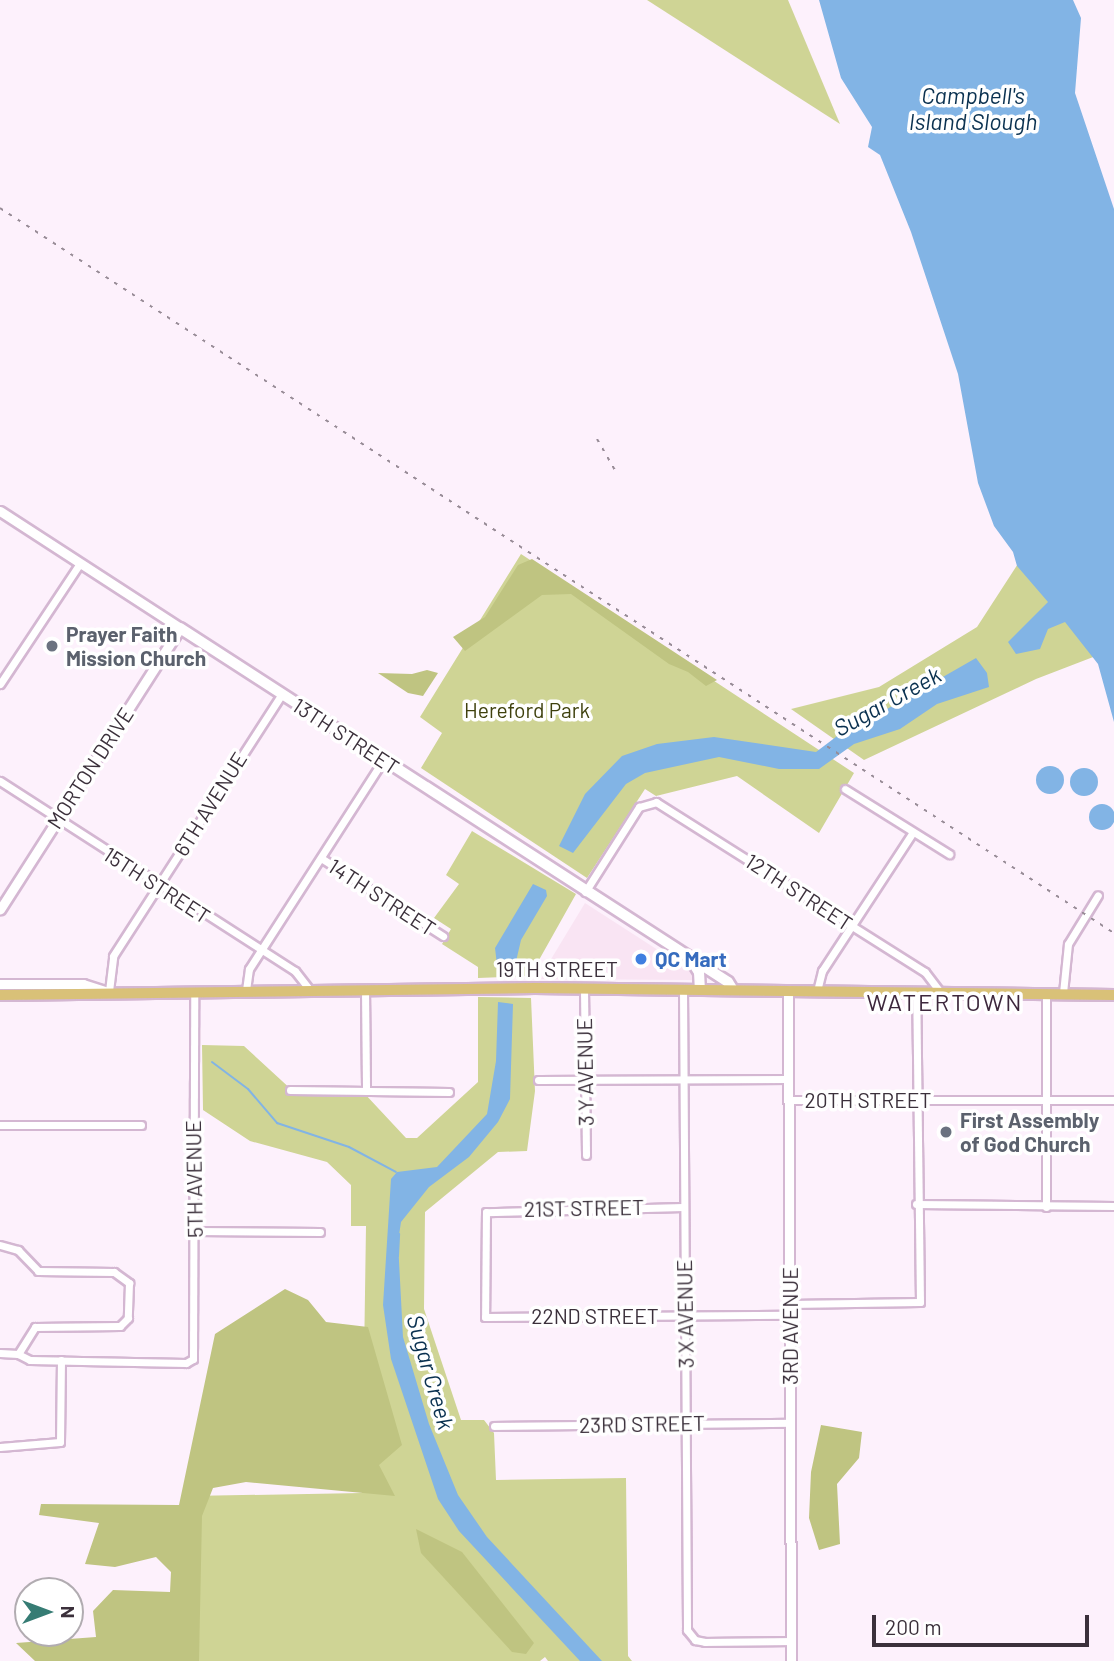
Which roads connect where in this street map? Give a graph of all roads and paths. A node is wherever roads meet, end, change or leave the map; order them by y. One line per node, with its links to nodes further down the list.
1 (0, 511): 2 (street, 13TH STREET)
2 (79, 564): 3 (street, 13TH STREET); 4 (street)
3 (180, 628): 5 (main road, 13TH STREET); 9 (street, MORTON DRIVE)
4 (0, 684)
5 (282, 694): 6 (main road, 13TH STREET); 13 (street, 6TH AVENUE)
6 (383, 760): 12 (street); 14 (main road, 13TH STREET)
7 (0, 781): 9 (street, 15TH STREET)
8 (845, 789): 10 (street)
9 (57, 819): 13 (street, 15TH STREET); 16 (street, MORTON DRIVE)
10 (913, 832): 11 (street); 17 (street)
11 (949, 854)
12 (321, 858): 18 (street, 14TH STREET); 19 (street)
13 (159, 885): 19 (street, 15TH STREET); 31 (street, 6TH AVENUE)
14 (585, 892): 17 (street, 12TH STREET); 20 (main road, 13TH STREET)
15 (1098, 895): 36 (street)
16 (0, 909)
17 (852, 926): 32 (street); 34 (street, 12TH STREET)
18 (443, 936)
19 (260, 951): 26 (street); 27 (street, 15TH STREET)
20 (692, 961): 24 (main road); 29 (main road, 13TH STREET)
21 (0, 984): 31 (street)
22 (583, 989): 23 (main road, 19TH STREET); 28 (main road, 19TH STREET); 41 (street, 3 Y AVENUE)
23 (683, 989): 24 (main road, 19TH STREET); 44 (street, 3 X AVENUE)
24 (700, 989): 29 (main road, 19TH STREET)
25 (194, 990): 26 (main road, 19TH STREET); 31 (main road, 19TH STREET); 59 (street, 5TH AVENUE)
26 (246, 990): 27 (main road, 19TH STREET)
27 (310, 990): 28 (main road, 19TH STREET)
28 (365, 990): 46 (street)
29 (733, 990): 30 (main road, 19TH STREET)
30 (788, 990): 32 (main road, 19TH STREET); 42 (street, 3RD AVENUE)
31 (107, 991): 38 (main road, 19TH STREET)
32 (817, 991): 33 (main road, 19TH STREET)
33 (916, 992): 34 (main road, 19TH STREET); 48 (street)
34 (940, 992): 35 (main road, 19TH STREET)
35 (1046, 993): 36 (main road, 19TH STREET); 49 (street)
36 (1063, 993): 39 (main road, 19TH STREET)
37 (0, 995): 38 (main road, 19TH STREET)
38 (18, 995): 40 (street)
39 (1114, 995)
40 (0, 1001)
41 (585, 1079): 43 (street, 20TH STREET); 44 (street, 20TH STREET); 54 (street, 3 Y AVENUE)
42 (789, 1079): 44 (street, 20TH STREET); 50 (street, 3RD AVENUE)
43 (538, 1080)
44 (684, 1080): 57 (street, 3 X AVENUE)
45 (290, 1090): 46 (street)
46 (366, 1091): 47 (street)
47 (449, 1092)
48 (917, 1099): 49 (street, 20TH STREET); 50 (street, 20TH STREET); 55 (street)
49 (1044, 1099): 51 (street, 20TH STREET); 58 (street)
50 (789, 1100): 62 (street, 3RD AVENUE)
51 (1114, 1100)
52 (0, 1125): 53 (street)
53 (141, 1125)
54 (586, 1155)
55 (916, 1204): 58 (street); 62 (street)
56 (1114, 1206): 58 (street)
57 (683, 1207): 63 (street, 3 X AVENUE); 65 (street, 21ST STREET)
58 (1046, 1207)
59 (196, 1231): 60 (street); 68 (street, 5TH AVENUE)
60 (320, 1232)
61 (0, 1245): 67 (street)
62 (790, 1304): 64 (street, 3RD AVENUE)
63 (684, 1315): 64 (street, 22ND STREET); 65 (street, 22ND STREET); 70 (street, 3 X AVENUE)
64 (790, 1315): 69 (street, 3RD AVENUE)
65 (485, 1317)
66 (0, 1353): 67 (street)
67 (18, 1354): 68 (street)
68 (61, 1360): 72 (street)
69 (790, 1423): 70 (street, 23RD STREET); 73 (street, 3RD AVENUE)
70 (685, 1424): 71 (street, 23RD STREET); 73 (street, 3 X AVENUE)
71 (494, 1426)
72 (0, 1447)
73 (791, 1641): 74 (street, 3RD AVENUE)
74 (791, 1661)

